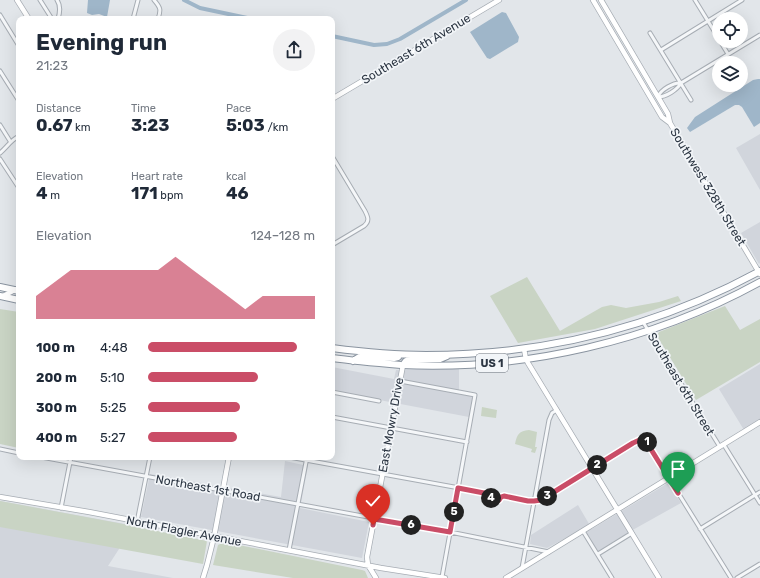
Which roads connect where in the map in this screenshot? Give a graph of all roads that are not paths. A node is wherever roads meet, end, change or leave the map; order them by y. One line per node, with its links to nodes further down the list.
1 (17, 0): 12 (street)
2 (40, 0): 13 (street)
3 (56, 0): 14 (street)
4 (138, 0): 15 (street)
5 (154, 0): 16 (street)
6 (500, 0): 31 (street, Southeast 6th Avenue)
7 (593, 0): 34 (street, Southwest 328th Street)
8 (600, 0): 32 (street, Southwest 328th Street)
9 (695, 0): 17 (street)
10 (742, 0): 17 (street)
11 (0, 15): 18 (street)
12 (27, 16)
13 (50, 16)
14 (59, 16)
15 (134, 16)
16 (159, 16)
17 (708, 21): 19 (street); 24 (street)
18 (2, 22): 22 (street)
19 (712, 27)
20 (650, 33): 24 (street)
21 (760, 34): 25 (street)
22 (16, 42)
23 (725, 48): 25 (street)
24 (660, 50): 27 (street)
25 (728, 54): 27 (street)
26 (0, 70): 30 (street)
27 (681, 83): 28 (street); 29 (street); 33 (street)
28 (672, 85): 29 (street); 32 (street)
29 (674, 90): 32 (street)
30 (16, 96)
31 (335, 97)
32 (658, 97): 34 (street, Southwest 328th Street)
33 (691, 100)
34 (670, 123): 43 (street, Southwest 328th Street)
35 (0, 125): 37 (street)
36 (16, 138): 37 (street)
37 (10, 141): 38 (street)
38 (0, 153)
39 (0, 159): 41 (street)
40 (335, 161): 42 (street)
41 (16, 183)
42 (335, 243)
43 (760, 274): 50 (highway, US 1)
44 (760, 282): 51 (highway, US 1)
45 (0, 287): 46 (highway)
46 (16, 290)
47 (16, 291): 48 (street)
48 (1, 297): 49 (highway)
49 (16, 300)
50 (643, 322): 51 (street, Southeast 6th Street); 53 (highway, US 1)
51 (648, 330): 57 (highway, US 1); 68 (street, Southeast 6th Street)
52 (335, 348): 54 (highway, US 1)
53 (524, 349): 55 (highway, US 1); 57 (street)
54 (399, 355): 55 (highway, US 1); 58 (highway)
55 (448, 355): 59 (highway)
56 (335, 358): 58 (highway, US 1)
57 (526, 359): 59 (highway, US 1); 63 (street)
58 (353, 361): 59 (highway, US 1)
59 (402, 365): 60 (street, East Mowry Drive)
60 (400, 381): 66 (street, East Mowry Drive); 67 (street)
61 (335, 393): 62 (street)
62 (379, 401)
63 (557, 410): 77 (street); 86 (street)
64 (335, 418): 66 (street)
65 (760, 422): 68 (street)
66 (391, 428): 67 (street); 78 (street, East Mowry Drive)
67 (467, 442): 81 (street)
68 (722, 446): 80 (street); 84 (street, Southeast 6th Street)
69 (0, 449): 70 (street)
70 (16, 452)
71 (58, 460): 76 (street, Northeast 1st Road)
72 (149, 460): 79 (street)
73 (228, 460): 82 (street)
74 (307, 460): 88 (street)
75 (312, 460): 78 (street)
76 (70, 462): 79 (street, Northeast 1st Road); 89 (street)
77 (592, 468): 80 (street); 86 (street); 90 (street)
78 (382, 474): 81 (street); 91 (street, East Mowry Drive)
79 (146, 477): 82 (street, Northeast 1st Road); 92 (street)
80 (669, 478): 90 (street); 93 (street)
81 (458, 488): 86 (street); 95 (street)
82 (222, 490): 88 (street, Northeast 1st Road); 97 (street)
83 (760, 492): 84 (street)
84 (755, 495): 87 (street, Southeast 6th Street); 93 (street)
85 (0, 497): 89 (street, North Flagler Avenue)
86 (534, 501): 98 (street)
87 (760, 503)
88 (298, 504): 91 (street, Northeast 1st Road); 99 (street)
89 (62, 508): 92 (street, North Flagler Avenue)
90 (618, 509): 94 (street); 96 (street)
91 (374, 519): 95 (street, Northeast 1st Road); 103 (street, East Mowry Drive)
92 (137, 522): 97 (street, North Flagler Avenue)
93 (700, 529): 111 (street)
94 (583, 531): 100 (street); 101 (street)
95 (450, 532): 98 (street, Northeast 1st Road); 107 (street)
96 (632, 533): 101 (street); 110 (street)
97 (214, 536): 99 (street, North Flagler Avenue); 105 (street)
98 (526, 547): 100 (street, Northeast 1st Road); 104 (street)
99 (289, 550): 103 (street, North Flagler Avenue)
100 (549, 552): 104 (street)
101 (598, 554): 109 (street)
102 (760, 564): 112 (street)
103 (368, 565): 106 (street); 107 (street, North Flagler Avenue)
104 (522, 568): 108 (street)
105 (203, 578)
106 (376, 578)
107 (444, 578)
108 (506, 578)
109 (612, 578)
110 (659, 578)
111 (731, 578)
112 (738, 578)

